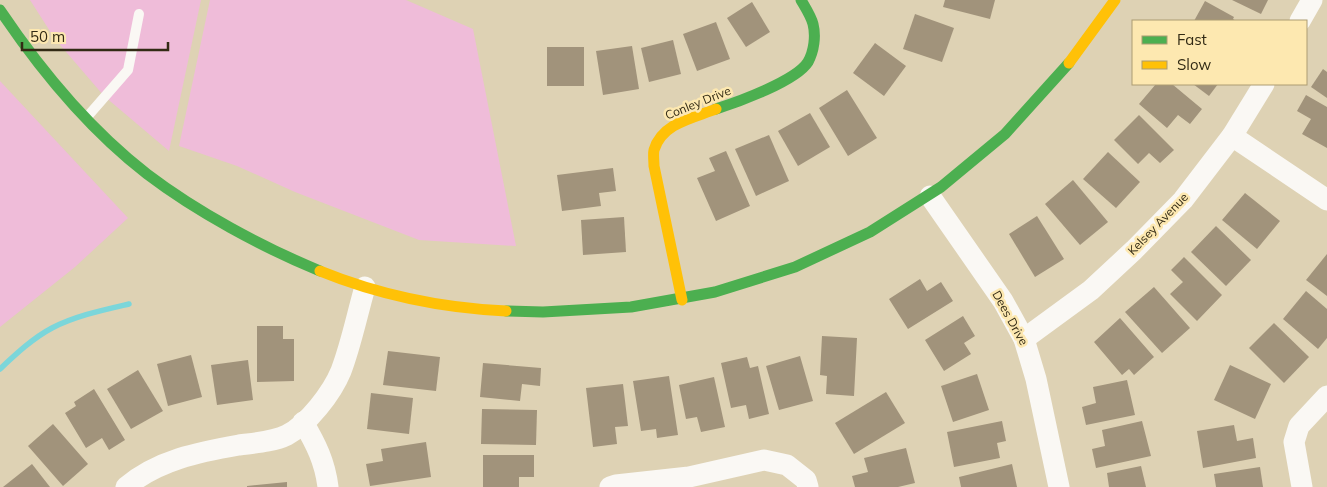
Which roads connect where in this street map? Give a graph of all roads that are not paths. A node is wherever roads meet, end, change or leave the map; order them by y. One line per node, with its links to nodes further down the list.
1 (801, 0): 13 (street, Conley Drive)
2 (1115, 0): 10 (street)
3 (1312, 0): 6 (street)
4 (0, 10): 8 (street)
5 (139, 14): 8 (lane)
6 (1301, 20)
7 (1263, 85): 9 (street, Kelsey Avenue)
8 (86, 118): 12 (street)
9 (1232, 136): 11 (street); 14 (street, Kelsey Avenue)
10 (930, 196): 13 (street); 14 (street, Dees Drive)
11 (1327, 200)
12 (365, 287): 13 (street); 16 (street)
13 (682, 300)
14 (1024, 339): 21 (street, Dees Drive)
15 (1327, 396): 22 (street)
16 (304, 422): 17 (street); 18 (street)
17 (126, 487)
18 (328, 487)
19 (610, 487): 20 (street)
20 (808, 487)
21 (1059, 487)
22 (1302, 487)

